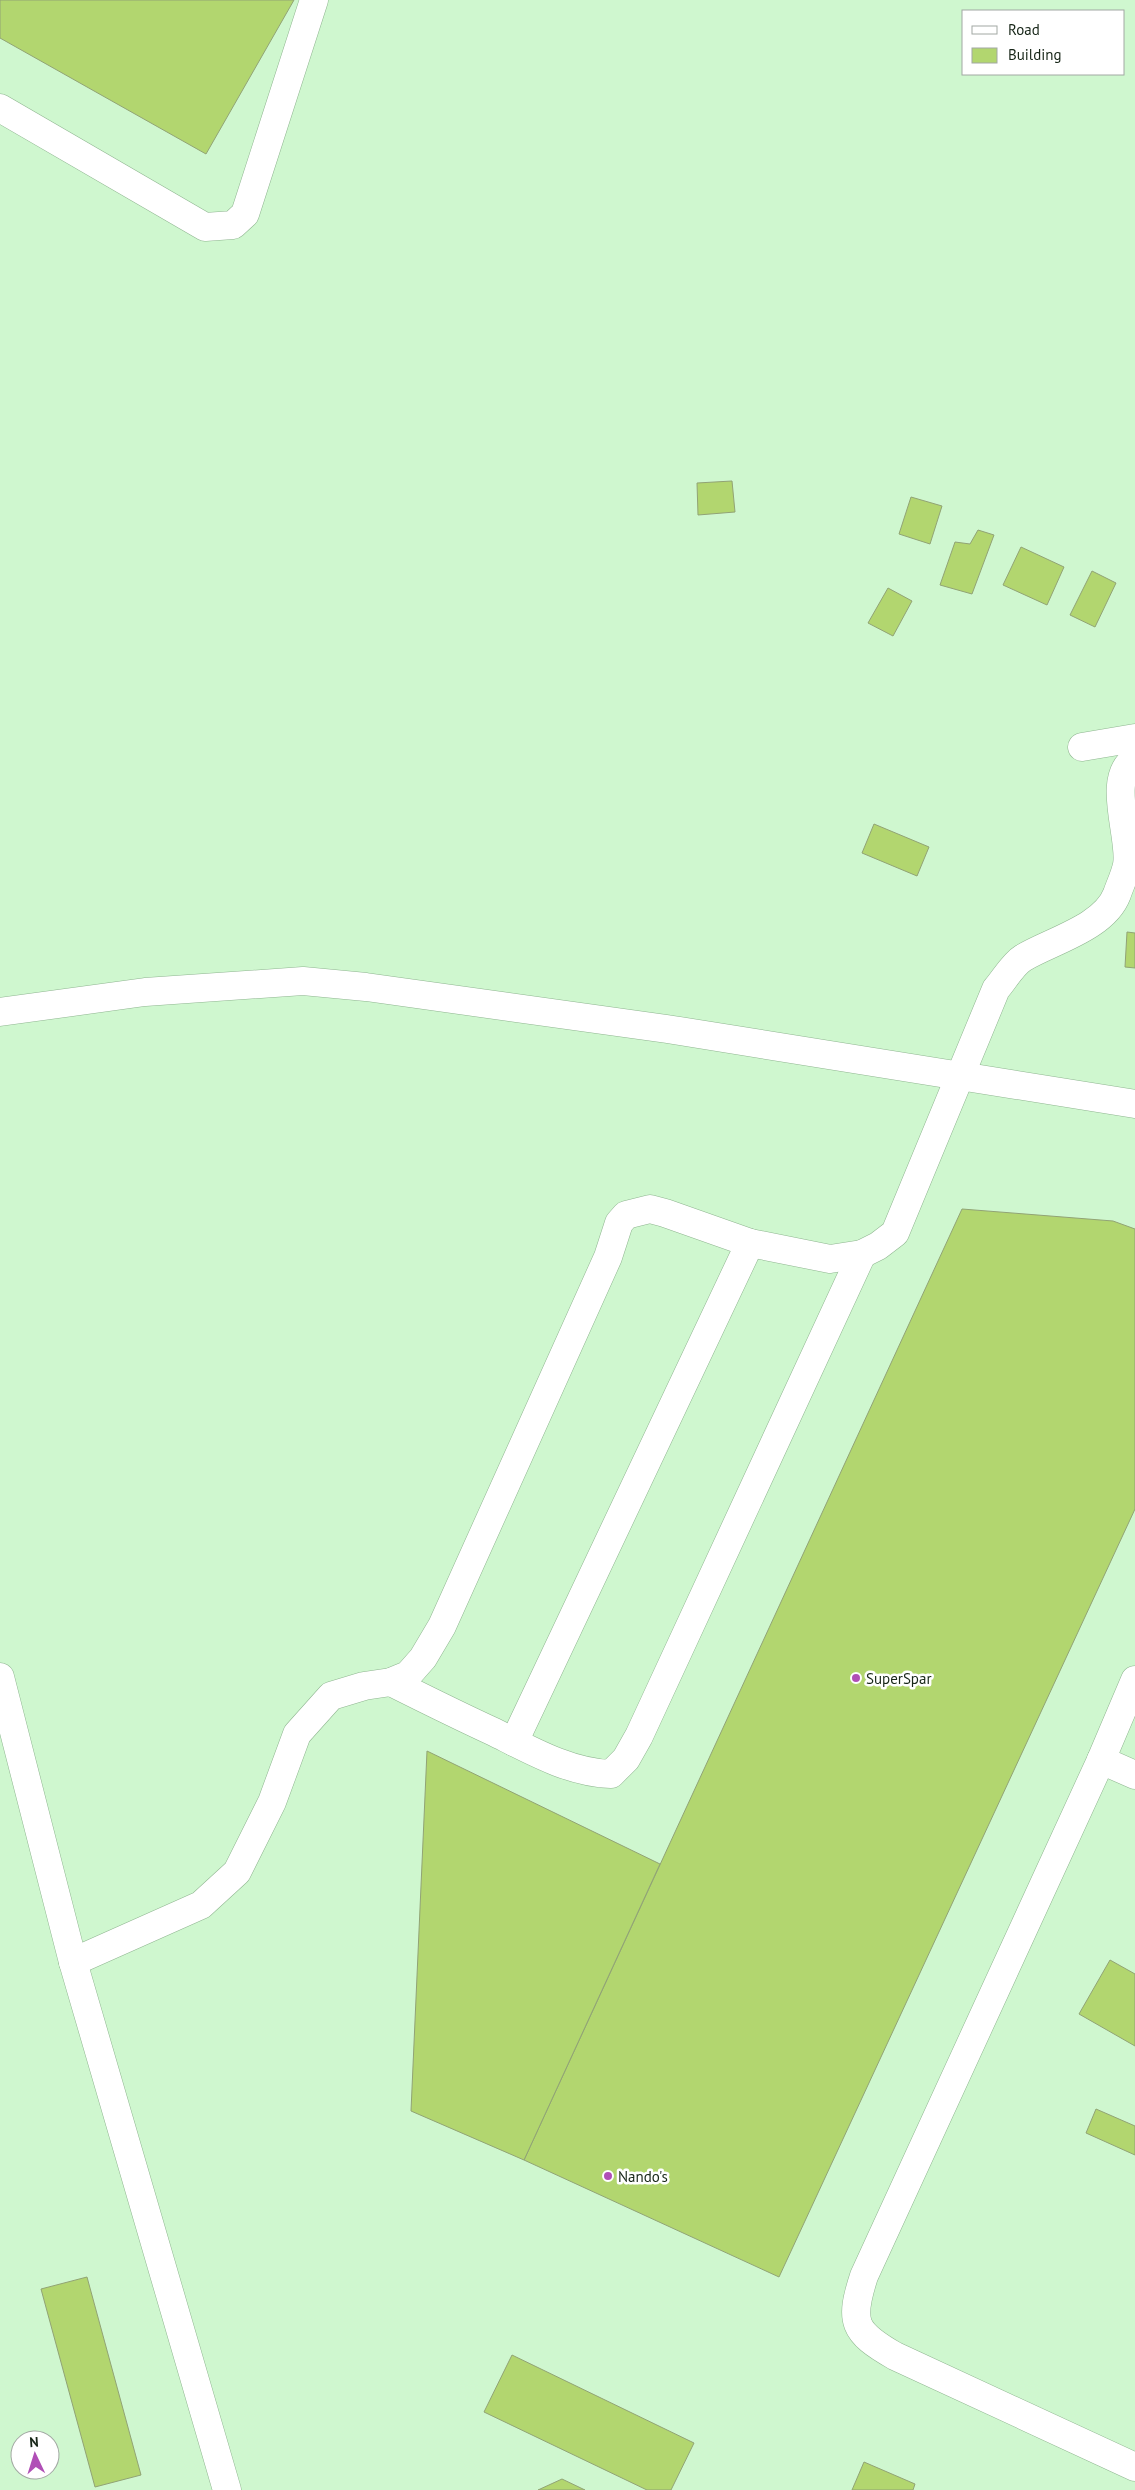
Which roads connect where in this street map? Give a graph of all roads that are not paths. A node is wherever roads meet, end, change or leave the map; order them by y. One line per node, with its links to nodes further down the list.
1 (314, 0): 2 (street)
2 (0, 108)
3 (1135, 738): 4 (street)
4 (1082, 747)
5 (1135, 759): 7 (street)
6 (1, 1012): 7 (street)
7 (958, 1078): 8 (street); 10 (street)
8 (1135, 1104)
9 (750, 1243): 10 (street); 13 (street); 14 (street)
10 (862, 1254): 14 (street)
11 (0, 1677): 17 (street)
12 (1135, 1680): 15 (street)
13 (391, 1682): 14 (street); 17 (street)
14 (514, 1742)
15 (1101, 1760): 16 (street); 18 (street)
16 (1135, 1775)
17 (73, 1962): 19 (street)
18 (1135, 2467)
19 (228, 2490)

